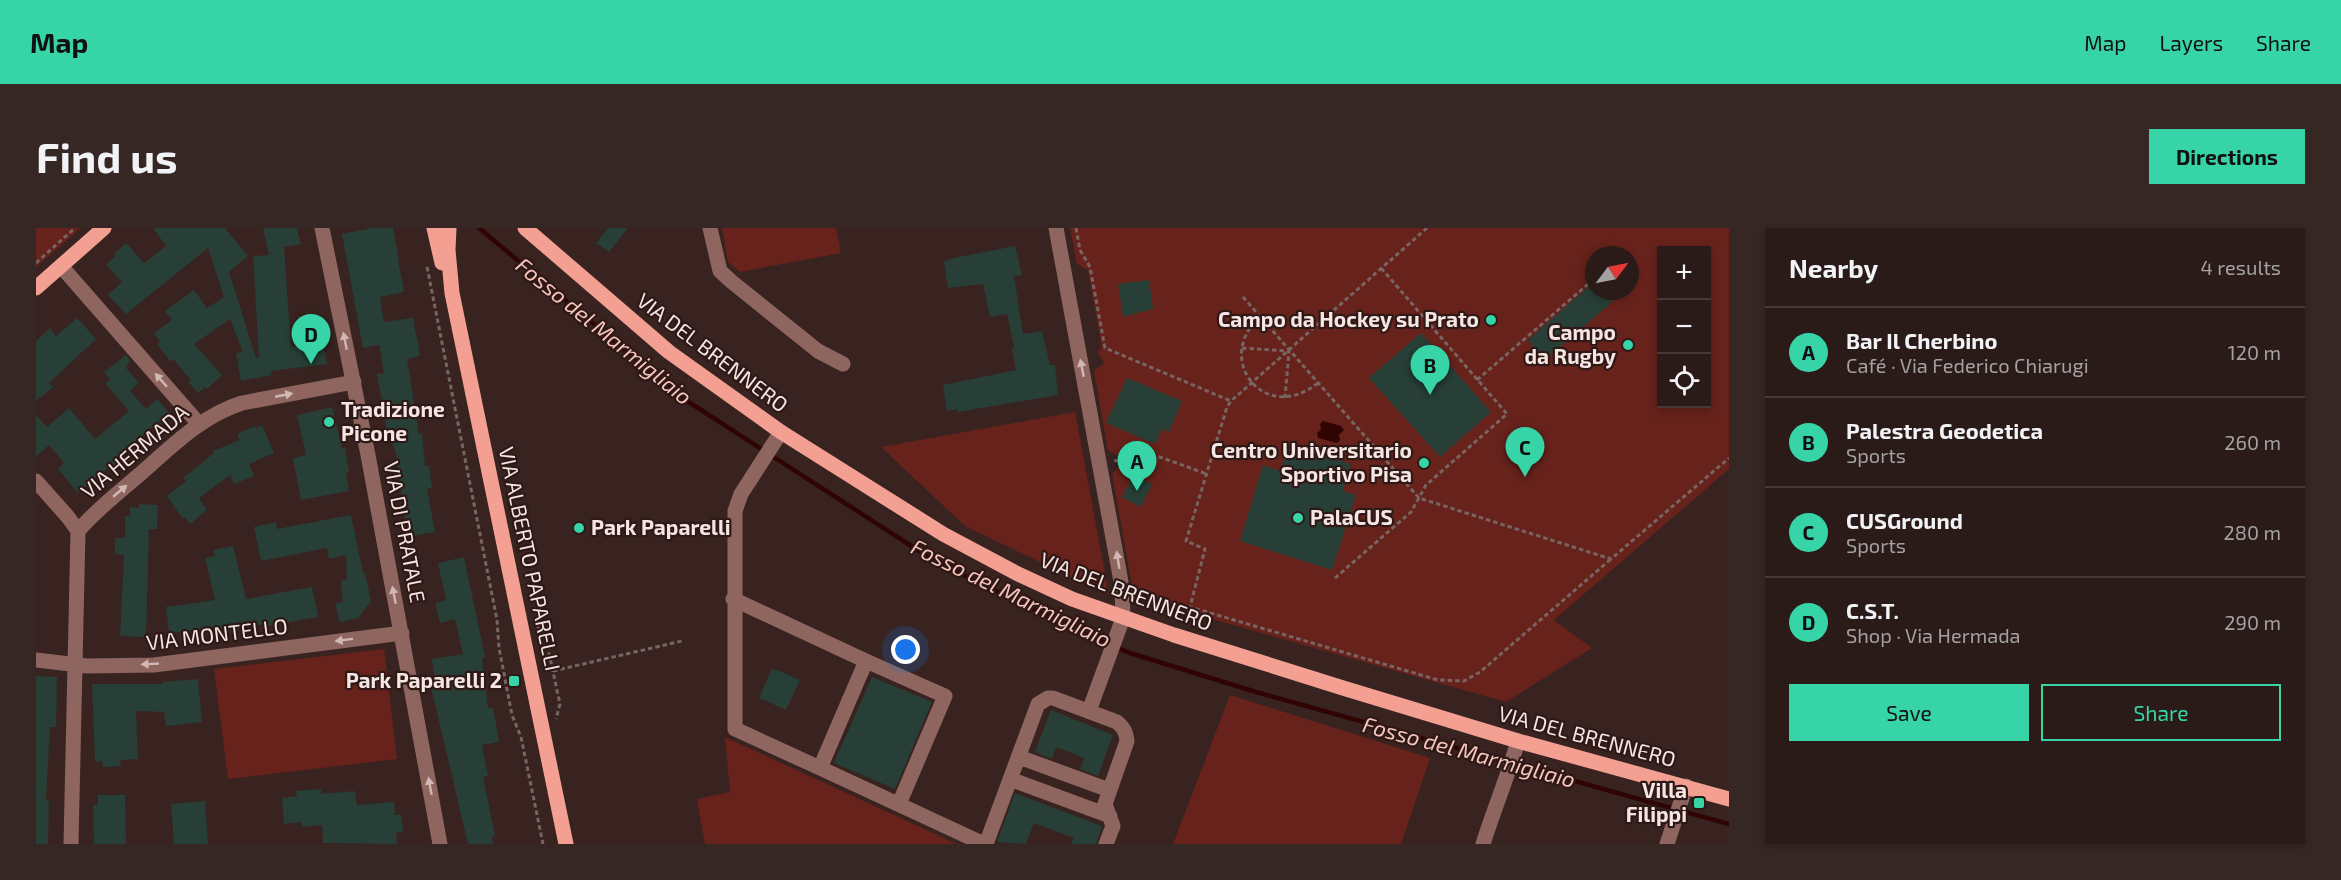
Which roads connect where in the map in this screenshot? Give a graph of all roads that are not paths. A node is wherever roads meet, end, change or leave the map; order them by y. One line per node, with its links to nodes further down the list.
1 (104, 228): 8 (main road)
2 (322, 228): 12 (street, VIA DI PRATALE, one-way to 2)
3 (434, 228): 9 (main road, VIA ALBERTO PAPARELLI)
4 (449, 228): 9 (main road, VIA ALBERTO PAPARELLI)
5 (525, 228): 14 (main road, VIA DEL BRENNERO)
6 (710, 228): 11 (street)
7 (1056, 228): 18 (street, one-way to 7)
8 (61, 266): 10 (main road); 13 (street, one-way to 8)
9 (450, 282): 35 (main road, VIA ALBERTO PAPARELLI)
10 (36, 288)
11 (843, 364)
12 (354, 382): 13 (street, VIA HERMADA, one-way to 12); 19 (street, VIA DI PRATALE, one-way to 12)
13 (199, 424): 16 (street, VIA HERMADA, one-way to 13)
14 (781, 432): 17 (street); 18 (main road, VIA DEL BRENNERO)
15 (36, 481): 16 (street)
16 (78, 531): 22 (street, VIA HERMADA)
17 (733, 599): 21 (street); 26 (street)
18 (1120, 625): 23 (street); 24 (main road, VIA DEL BRENNERO)
19 (402, 633): 22 (street, VIA MONTELLO, one-way to 22); 34 (street, VIA DI PRATALE, one-way to 19)
20 (36, 660): 22 (street, VIA MONTELLO)
21 (866, 661): 26 (street); 31 (street)
22 (75, 665): 33 (street, VIA HERMADA)
23 (1089, 711): 25 (street); 28 (street)
24 (1516, 748): 30 (main road, VIA DEL BRENNERO); 38 (street)
25 (1019, 757): 27 (street); 28 (street)
26 (820, 768): 31 (street)
27 (1010, 779): 32 (street); 36 (street)
28 (1109, 790): 32 (street)
29 (1729, 799): 30 (main road, VIA DEL BRENNERO)
30 (1681, 801): 39 (street)
31 (899, 804): 36 (street)
32 (1110, 816): 37 (street)
33 (71, 844)
34 (440, 844)
35 (566, 844)
36 (985, 844)
37 (1106, 844)
38 (1483, 844)
39 (1667, 844)

